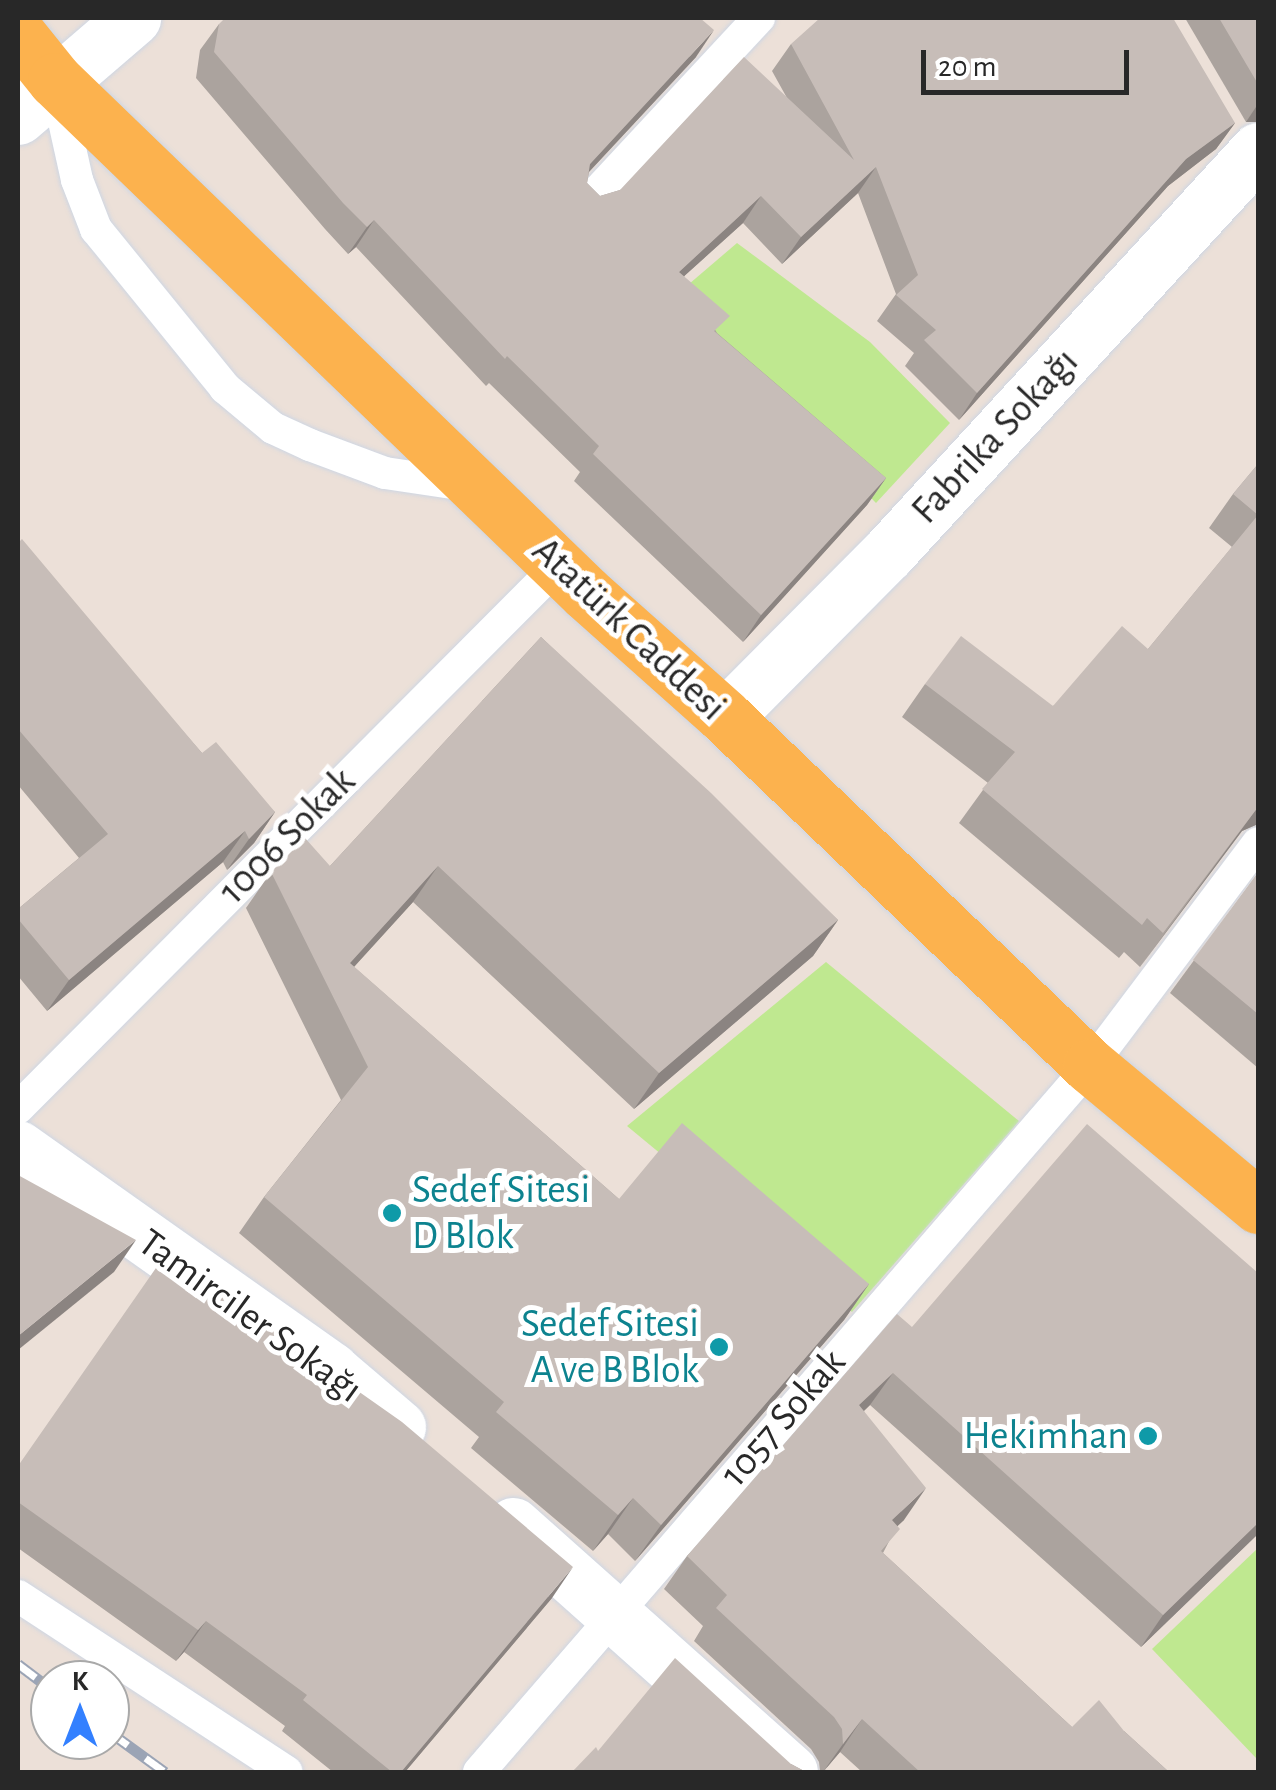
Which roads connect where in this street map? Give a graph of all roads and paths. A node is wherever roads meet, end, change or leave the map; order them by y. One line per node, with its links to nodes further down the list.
1 (132, 18): 4 (street)
2 (759, 18): 6 (lane)
3 (18, 34): 4 (main road, Atatürk Caddesi)
4 (36, 99): 7 (main road, Atatürk Caddesi); 7 (lane)
5 (1248, 154): 9 (street, Fabrika Sokağı)
6 (587, 203)
7 (477, 486): 8 (main road, Atatürk Caddesi)
8 (558, 566): 9 (main road, Atatürk Caddesi); 12 (lane, 1006 Sokak)
9 (725, 717): 11 (main road, Atatürk Caddesi)
10 (1258, 843): 11 (lane, 1057 Sokak)
11 (1090, 1066): 14 (main road, Atatürk Caddesi); 18 (lane, 1057 Sokak)
12 (18, 1108)
13 (18, 1148): 15 (street, Tamirciler Sokağı)
14 (1258, 1206)
15 (435, 1459)
16 (480, 1497): 18 (street)
17 (18, 1596): 19 (lane)
18 (614, 1611): 20 (lane, 1057 Sokak); 21 (street)
19 (287, 1772)
20 (479, 1772)
21 (790, 1772)

